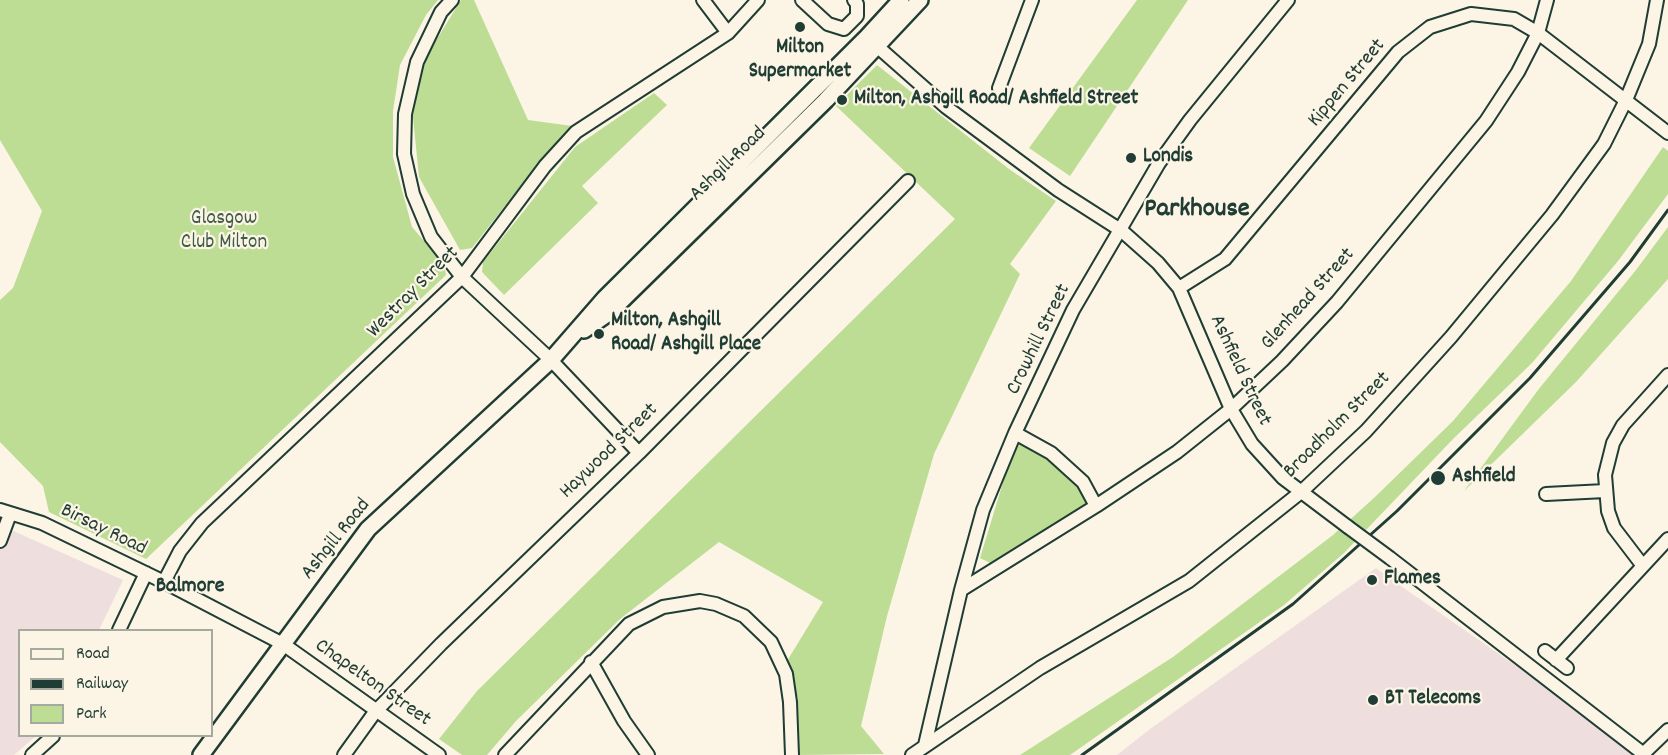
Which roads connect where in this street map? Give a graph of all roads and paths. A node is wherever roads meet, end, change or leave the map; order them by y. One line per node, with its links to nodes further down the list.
1 (452, 0): 20 (street)
2 (703, 0): 12 (street)
3 (758, 0): 12 (street, Westray Street)
4 (802, 0): 5 (street)
5 (854, 0)
6 (901, 0): 14 (street, Ashgill Road)
7 (920, 0): 14 (street, Ashgill Road)
8 (1032, 0): 15 (street)
9 (1547, 0): 13 (street, Glenhead Street)
10 (1657, 0): 16 (street, Broadholm Street)
11 (1288, 1): 19 (street, Crowhill Street)
12 (728, 33): 20 (street, Westray Street)
13 (1538, 33): 16 (street, Kippen Street); 21 (street, Kippen Street); 24 (street, Glenhead Street)
14 (872, 42): 19 (street, Ashfield Street); 22 (street, Ashgill Road)
15 (999, 88)
16 (1626, 100): 17 (street, Kippen Street); 28 (street, Broadholm Street)
17 (1668, 133)
18 (908, 180): 26 (street, Haywood Street)
19 (1122, 231): 21 (street, Ashfield Street); 25 (street, Crowhill Street)
20 (462, 277): 22 (street); 36 (street, Westray Street)
21 (1179, 288): 24 (street, Ashfield Street)
22 (554, 355): 26 (street); 39 (street, Ashgill Road)
23 (1668, 375): 27 (street)
24 (1231, 408): 28 (street, Ashfield Street); 30 (street, Glenhead Street)
25 (1015, 433): 30 (street); 37 (street, Crowhill Street)
26 (639, 453): 44 (street, Haywood Street)
27 (1605, 491): 29 (street); 34 (street)
28 (1301, 492): 47 (street, Broadholm Street); 49 (street, Ashfield Street, bridge)
29 (1546, 494)
30 (1096, 506): 37 (street, Glenhead Street)
31 (5, 512): 33 (street); 35 (street, Birsay Road)
32 (1668, 539): 34 (street)
33 (0, 541)
34 (1643, 566): 41 (street)
35 (146, 573): 36 (street, Birsay Road); 38 (street)
36 (164, 582): 39 (street, Birsay Road)
37 (960, 590): 47 (street, Crowhill Street)
38 (119, 629)
39 (282, 644): 44 (street, Chapelton Street); 51 (street, Ashgill Road)
40 (1545, 651): 41 (street)
41 (1556, 660): 43 (street)
42 (591, 662): 53 (street); 54 (street); 55 (street)
43 (1568, 668)
44 (375, 712): 48 (street, Chapelton Street); 52 (street, Haywood Street)
45 (1668, 730): 49 (street)
46 (51, 737): 50 (street)
47 (926, 745): 56 (street, Broadholm Street)
48 (435, 753)
49 (1644, 754)
50 (32, 755)
51 (201, 755)
52 (344, 755)
53 (505, 755)
54 (648, 755)
55 (792, 755)
56 (912, 755)

